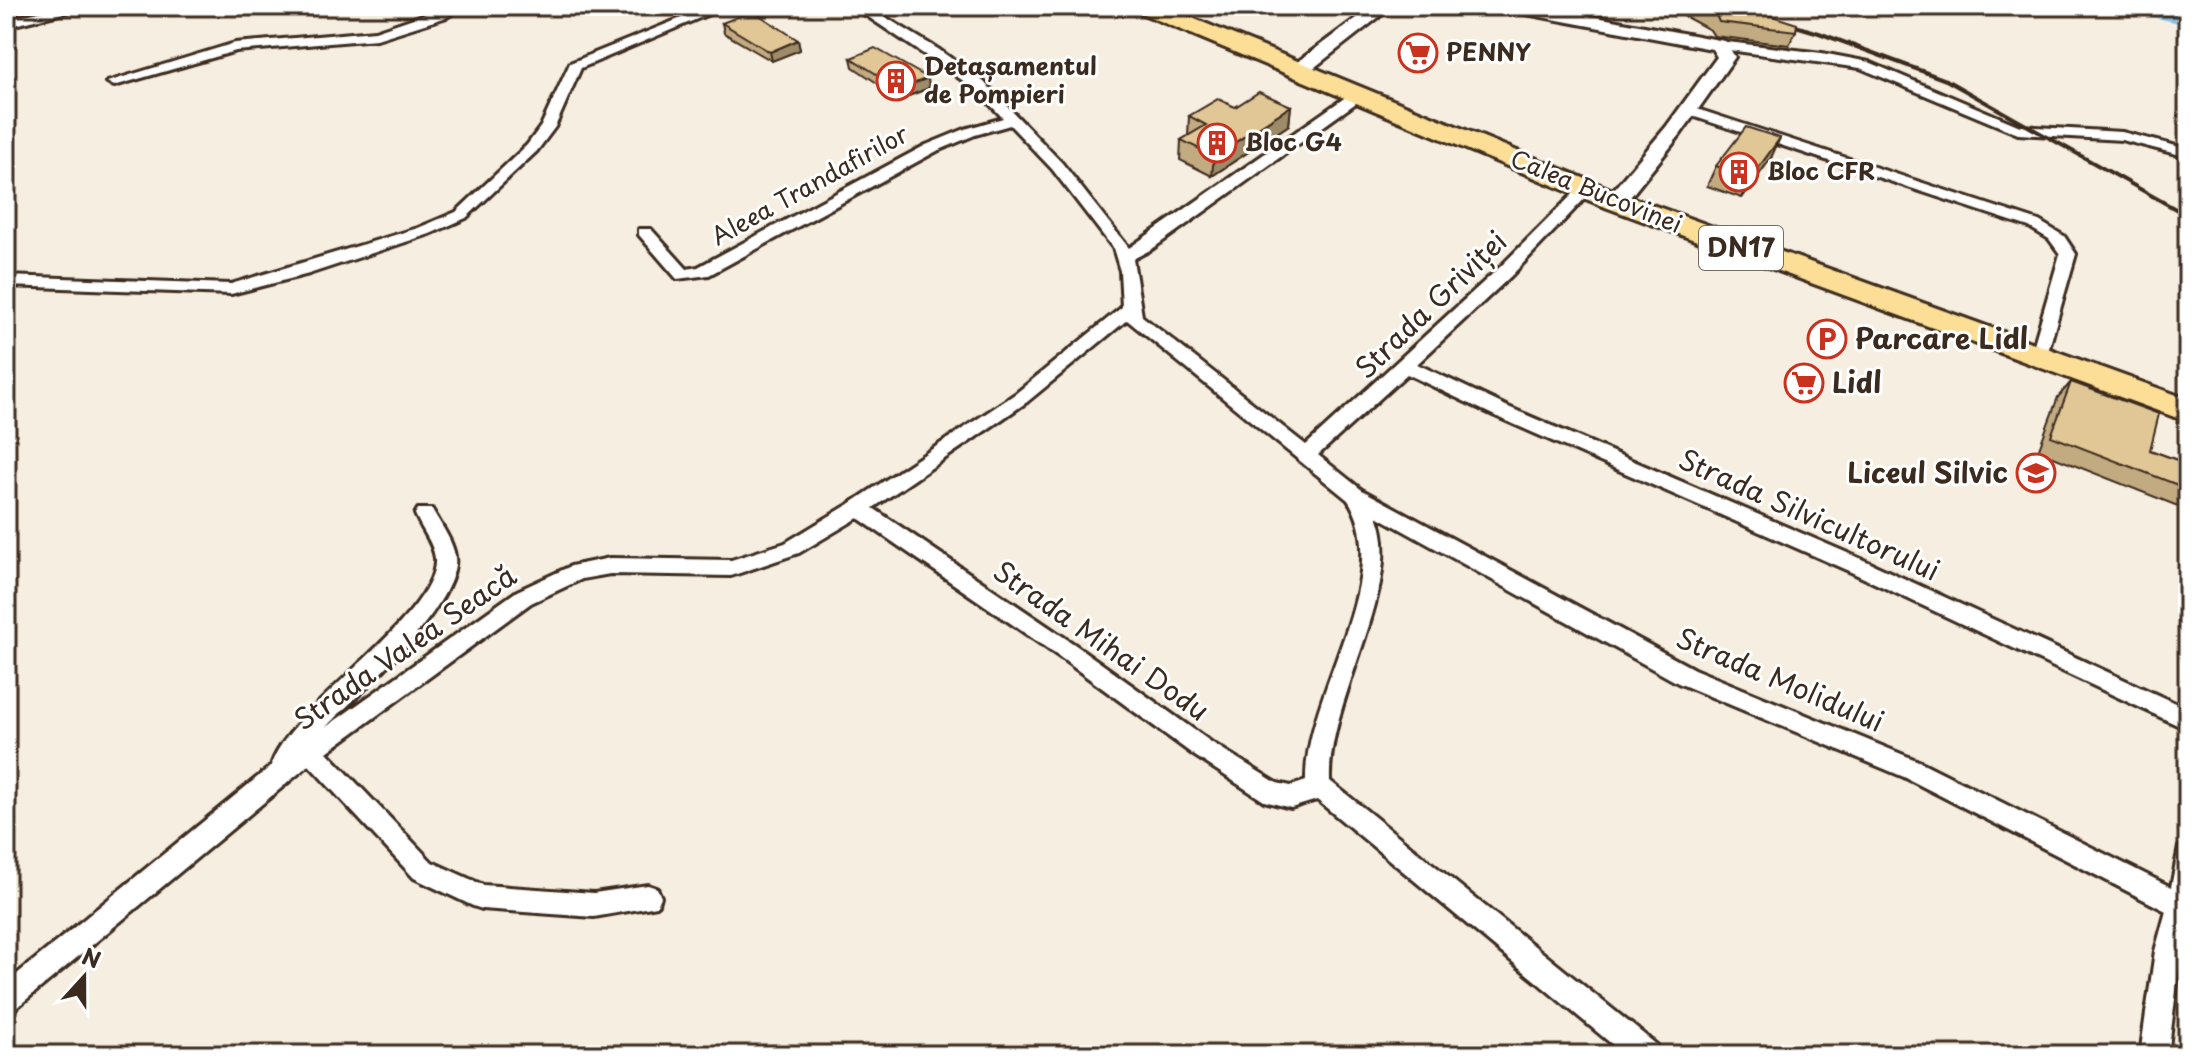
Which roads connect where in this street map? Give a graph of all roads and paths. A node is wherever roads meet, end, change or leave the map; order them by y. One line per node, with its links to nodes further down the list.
1 (86, 6): 8 (street)
2 (459, 6): 11 (street)
3 (722, 6): 20 (street)
4 (858, 6): 14 (street)
5 (1144, 6): 10 (highway, Calea Bucovinei / DN17)
6 (1384, 6): 10 (street)
7 (1510, 6): 9 (street)
8 (6, 23)
9 (1719, 45): 13 (street); 15 (street)
10 (1299, 70): 12 (highway, Calea Bucovinei / DN17)
11 (114, 82)
12 (1358, 95): 16 (highway, Calea Bucovinei / DN17); 19 (street)
13 (1691, 111): 17 (street); 22 (street)
14 (1013, 120): 18 (street, Aleea Trandafirilor); 19 (street)
15 (2188, 153)
16 (1586, 189): 17 (highway, Calea Bucovinei / DN17); 23 (street, Strada Griviței)
17 (1615, 201): 22 (highway, Calea Bucovinei / DN17)
18 (645, 232)
19 (1125, 257): 21 (street)
20 (6, 281)
21 (1130, 309): 25 (street); 27 (street, Strada Valea Seacă)
22 (2039, 358): 24 (highway, Calea Bucovinei / DN17)
23 (1405, 365): 25 (street, Strada Griviței); 29 (street, Strada Silvicultorului)
24 (2188, 411)
25 (1307, 454): 26 (street)
26 (1355, 495): 32 (street); 35 (street, Strada Molidului)
27 (858, 508): 30 (street, Strada Valea Seacă); 32 (street, Strada Mihai Dodu)
28 (425, 514): 31 (street)
29 (2188, 720)
30 (311, 751): 31 (street, Strada Valea Seacă); 34 (street)
31 (273, 778): 36 (street, Strada Valea Seacă)
32 (1318, 786): 37 (street)
33 (2188, 855): 35 (street)
34 (648, 897)
35 (2184, 907): 38 (street)
36 (6, 1000)
37 (1647, 1055)
38 (2154, 1055)

